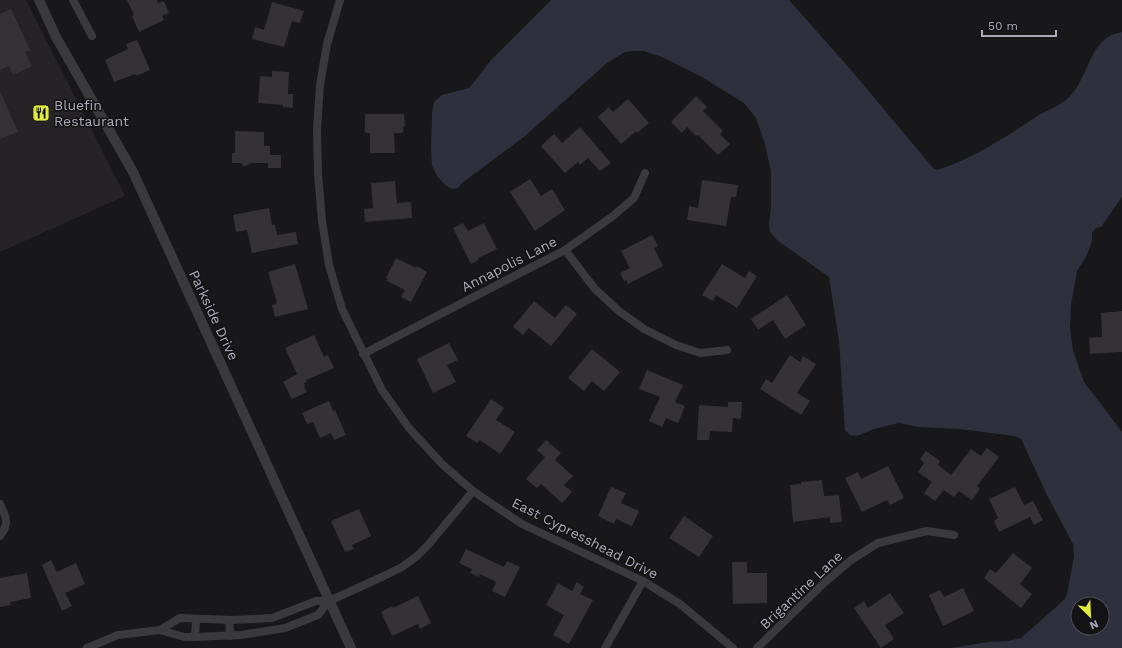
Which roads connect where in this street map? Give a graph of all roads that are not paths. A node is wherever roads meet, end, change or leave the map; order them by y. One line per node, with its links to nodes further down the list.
1 (39, 0): 14 (street, Parkside Drive)
2 (73, 0): 4 (street)
3 (340, 0): 8 (street, East Cypresshead Drive)
4 (92, 36)
5 (646, 173): 6 (street, Annapolis Lane)
6 (565, 250): 7 (street); 8 (street, Annapolis Lane)
7 (727, 350)
8 (363, 354): 9 (street, East Cypresshead Drive)
9 (473, 491): 13 (street, East Cypresshead Drive); 14 (street)
10 (0, 504): 12 (street)
11 (954, 535): 24 (street, Brigantine Lane)
12 (0, 536)
13 (644, 581): 22 (street); 23 (street, East Cypresshead Drive)
14 (329, 601): 16 (street); 18 (street); 21 (street, Parkside Drive)
15 (196, 619): 16 (street); 17 (street); 19 (street)
16 (229, 620): 18 (street)
17 (160, 630): 19 (street); 20 (street)
18 (230, 636): 19 (street)
19 (195, 637)
20 (87, 648)
21 (350, 648)
22 (605, 648)
23 (733, 648)
24 (757, 648)

